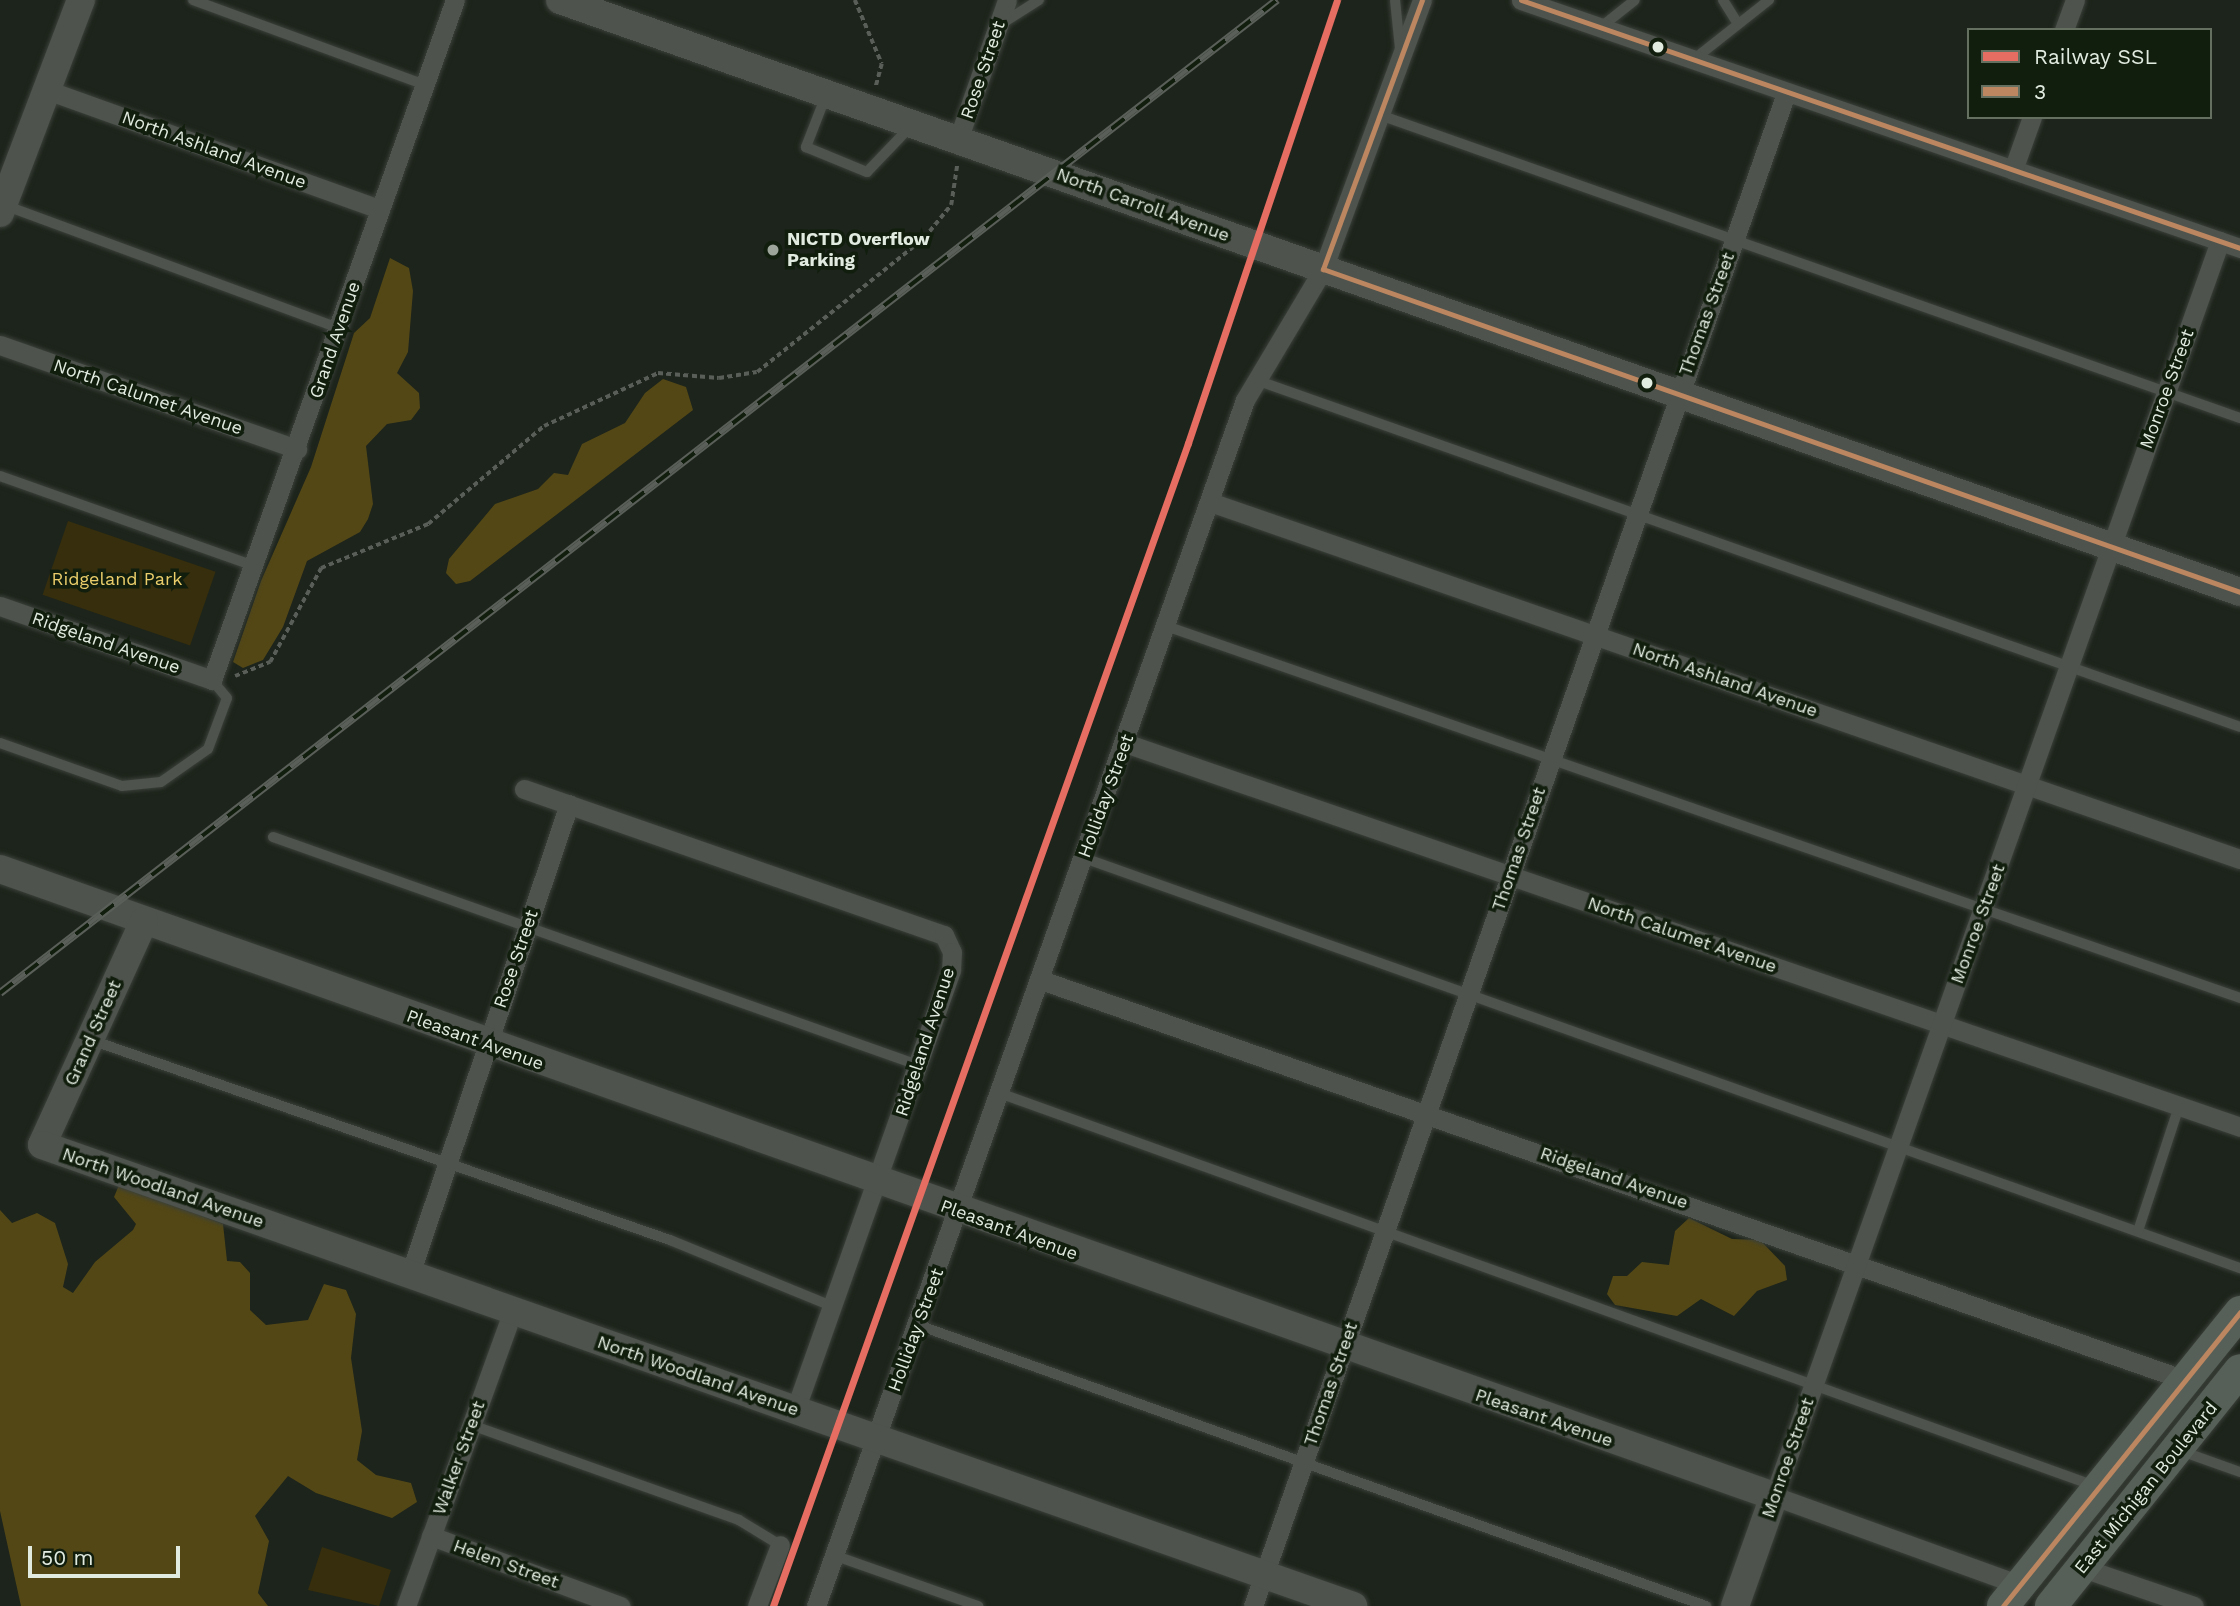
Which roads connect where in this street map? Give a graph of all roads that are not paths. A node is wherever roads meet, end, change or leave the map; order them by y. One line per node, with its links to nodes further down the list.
1 (81, 0): 21 (street)
2 (193, 0): 20 (lane)
3 (455, 0): 20 (street, Grand Avenue)
4 (560, 0): 23 (street, North Carroll Avenue)
5 (1007, 0): 15 (street, Rose Street)
6 (1038, 0): 15 (lane)
7 (1395, 0): 18 (lane)
8 (1422, 0): 18 (street, Holliday Street)
9 (1521, 0): 16 (street)
10 (1635, 0): 16 (lane)
11 (1723, 0): 14 (lane)
12 (1769, 0): 14 (lane)
13 (2075, 0): 17 (street)
14 (1738, 24): 19 (lane)
15 (998, 26): 27 (street, Rose Street)
16 (1601, 28): 19 (street)
17 (2065, 28)
18 (1400, 49): 24 (street, Holliday Street)
19 (1693, 60): 22 (street)
20 (425, 85): 30 (street, Grand Avenue)
21 (47, 90): 29 (street); 30 (street, North Ashland Avenue)
22 (1786, 93): 28 (street); 32 (street, Thomas Street)
23 (827, 94): 26 (street, North Carroll Avenue); 26 (lane)
24 (1377, 114): 32 (lane); 34 (street, Holliday Street)
25 (2031, 119): 28 (street)
26 (913, 124): 27 (street, North Carroll Avenue)
27 (958, 140): 34 (street, North Carroll Avenue)
28 (2013, 170): 31 (street)
29 (2, 208): 35 (lane)
30 (380, 209): 35 (street, Grand Avenue)
31 (2220, 241): 33 (street); 39 (street, Monroe Street)
32 (1732, 244): 38 (street, Thomas Street); 39 (lane)
33 (2240, 248)
34 (1323, 269): 37 (street, Holliday Street); 38 (street, North Carroll Avenue)
35 (339, 328): 41 (street, Grand Avenue)
36 (0, 345): 41 (street, North Calumet Avenue)
37 (1256, 380): 43 (street, Holliday Street); 44 (lane)
38 (1679, 393): 44 (street, Thomas Street); 45 (street, North Carroll Avenue)
39 (2166, 393): 40 (lane); 45 (street, Monroe Street)
40 (2240, 418)
41 (297, 449): 46 (street, Grand Avenue)
42 (0, 476): 46 (lane)
43 (1210, 502): 49 (street, Holliday Street); 50 (street, North Ashland Avenue)
44 (1636, 511): 50 (street, Thomas Street); 51 (lane)
45 (2111, 547): 47 (street, North Carroll Avenue); 51 (street, Monroe Street)
46 (254, 566): 52 (street, Grand Avenue)
47 (2240, 592)
48 (0, 606): 52 (street, Ridgeland Avenue)
49 (1166, 626): 55 (street, Holliday Street); 56 (lane)
50 (1592, 635): 56 (street, Thomas Street); 57 (street, North Ashland Avenue)
51 (2069, 667): 53 (lane); 57 (street, Monroe Street)
52 (212, 680): 54 (lane)
53 (2240, 727)
54 (0, 743)
55 (1125, 743): 61 (street, Holliday Street); 64 (street, North Calumet Avenue)
56 (1551, 756): 64 (street, Thomas Street); 65 (lane)
57 (2028, 783): 62 (street, North Ashland Avenue); 65 (street, Monroe Street)
58 (524, 789): 59 (street, Ridgeland Avenue)
59 (569, 804): 67 (street, Rose Street); 74 (street, Ridgeland Avenue)
60 (273, 836): 67 (lane)
61 (1084, 858): 68 (street, Holliday Street); 69 (lane)
62 (2240, 859)
63 (0, 869): 66 (street, Pleasant Avenue)
64 (1510, 877): 69 (street, Thomas Street); 71 (street, North Calumet Avenue)
65 (1984, 906): 70 (lane); 71 (street, Monroe Street)
66 (144, 921): 72 (street, Grand Street); 73 (street, Pleasant Avenue)
67 (526, 928): 73 (street, Rose Street); 74 (lane)
68 (1041, 980): 75 (street, Holliday Street); 77 (street, Ridgeland Avenue)
69 (1468, 995): 77 (street, Thomas Street); 79 (lane)
70 (2240, 998)
71 (1942, 1023): 76 (street, North Calumet Avenue); 79 (street, Monroe Street)
72 (90, 1040): 80 (street, Grand Street); 81 (lane)
73 (487, 1044): 81 (street, Rose Street); 82 (street, Pleasant Avenue)
74 (918, 1065): 82 (street, Ridgeland Avenue)
75 (1002, 1094): 83 (street, Holliday Street); 85 (lane)
76 (2179, 1106): 78 (street, North Calumet Avenue); 84 (lane)
77 (1426, 1114): 85 (street, Thomas Street); 86 (street, Ridgeland Avenue)
78 (2240, 1127)
79 (1899, 1143): 84 (lane); 86 (street, Monroe Street)
80 (42, 1146): 88 (street, North Woodland Avenue)
81 (448, 1160): 88 (street, Rose Street); 89 (lane)
82 (877, 1182): 83 (street, Pleasant Avenue); 89 (street, Ridgeland Avenue)
83 (958, 1212): 92 (street, Holliday Street); 93 (street, Pleasant Avenue)
84 (2138, 1231): 87 (lane)
85 (1384, 1233): 93 (street, Thomas Street); 96 (lane)
86 (1856, 1262): 95 (street, Ridgeland Avenue); 96 (street, Monroe Street)
87 (2240, 1268)
88 (410, 1274): 90 (street, North Woodland Avenue)
89 (832, 1306): 97 (street, Ridgeland Avenue)
90 (513, 1311): 97 (street, North Woodland Avenue); 98 (street, Walker Street)
91 (2240, 1312): 95 (main road, East Michigan Boulevard)
92 (918, 1325): 99 (street, Holliday Street); 101 (lane)
93 (1343, 1349): 101 (street, Thomas Street); 104 (street, Pleasant Avenue)
94 (2240, 1370): 100 (main road, East Michigan Boulevard)
95 (2185, 1380): 103 (main road, East Michigan Boulevard)
96 (1814, 1382): 103 (lane); 104 (street, Monroe Street)
97 (795, 1410): 99 (street, North Woodland Avenue)
98 (471, 1425): 105 (street, Walker Street); 106 (lane)
99 (878, 1439): 107 (street, Holliday Street); 109 (street, North Woodland Avenue)
100 (2177, 1450): 102 (lane); 108 (main road, East Michigan Boulevard)
101 (1303, 1464): 109 (street, Thomas Street); 118 (lane)
102 (2240, 1472)
103 (2099, 1487): 110 (main road, East Michigan Boulevard)
104 (1774, 1496): 110 (street, Pleasant Avenue); 119 (street, Monroe Street)
105 (431, 1536): 111 (street, Walker Street); 112 (street, Helen Street)
106 (780, 1545): 113 (street)
107 (836, 1556): 114 (street, Holliday Street); 115 (lane)
108 (2083, 1568): 120 (main road, East Michigan Boulevard); 121 (street)
109 (1264, 1575): 116 (street, Thomas Street); 117 (street, North Woodland Avenue)
110 (2012, 1595)
111 (406, 1606)
112 (620, 1606)
113 (757, 1606)
114 (817, 1606)
115 (978, 1606)
116 (1253, 1606)
117 (1353, 1606)
118 (1706, 1606)
119 (1735, 1606)
120 (2051, 1606)
121 (2193, 1606)

